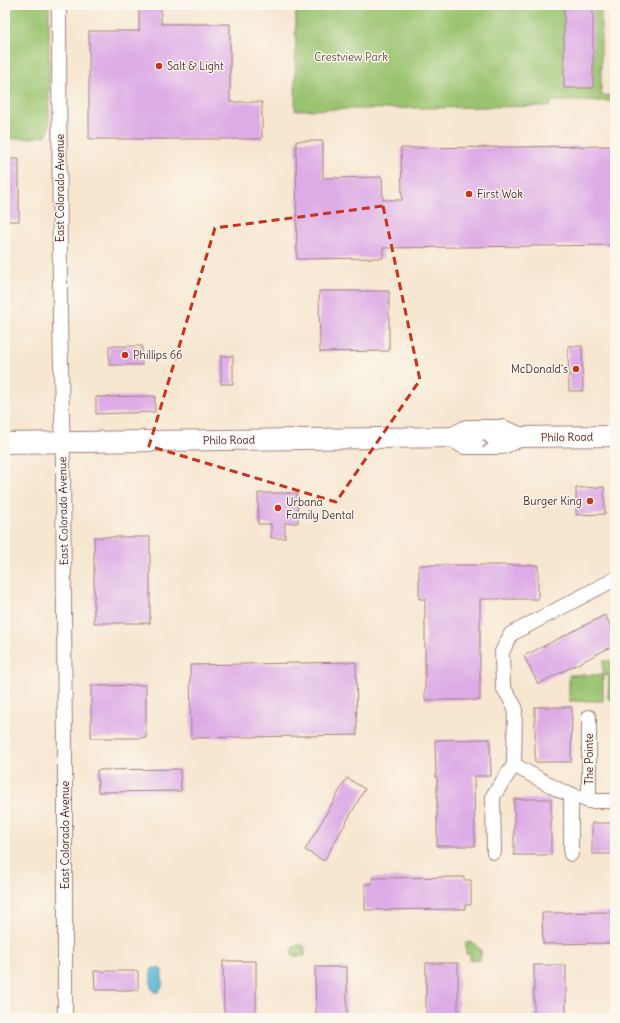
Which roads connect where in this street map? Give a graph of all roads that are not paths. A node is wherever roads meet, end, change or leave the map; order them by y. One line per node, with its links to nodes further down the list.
1 (59, 5): 4 (street, East Colorado Avenue)
2 (615, 436): 4 (main road, Philo Road)
3 (5, 442): 4 (main road, Philo Road)
4 (62, 442): 13 (street, East Colorado Avenue)
5 (615, 579): 7 (street)
6 (589, 717): 10 (street, The Pointe)
7 (514, 765): 8 (street); 11 (street)
8 (570, 794): 10 (street); 12 (street)
9 (615, 800): 10 (street)
10 (589, 801)
11 (494, 852)
12 (571, 854)
13 (65, 1018)

